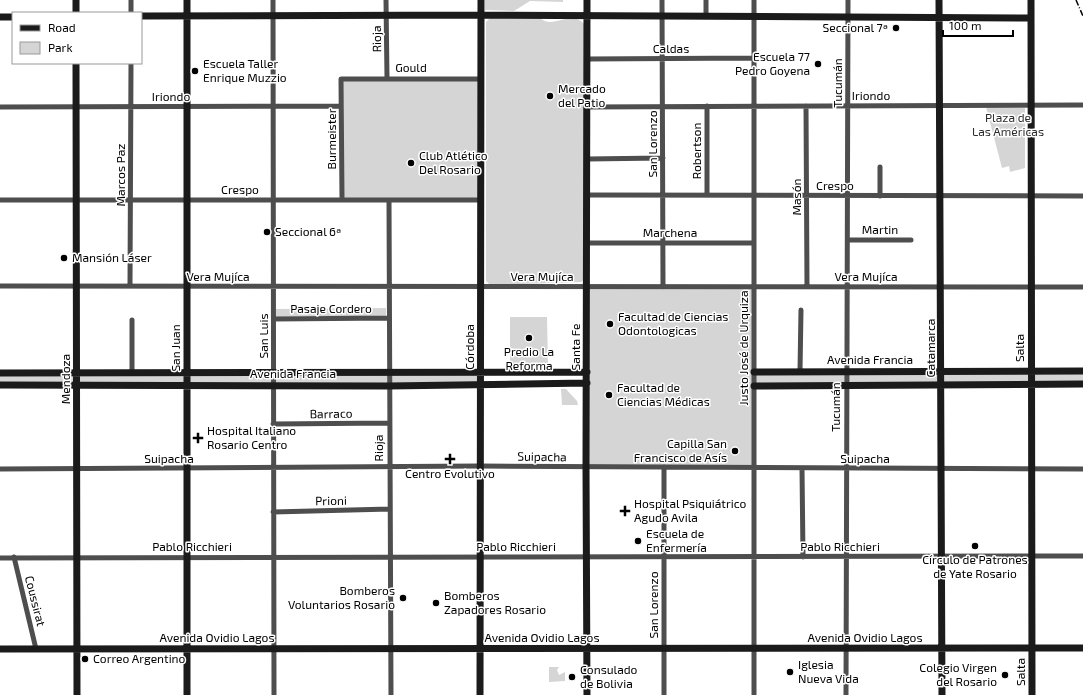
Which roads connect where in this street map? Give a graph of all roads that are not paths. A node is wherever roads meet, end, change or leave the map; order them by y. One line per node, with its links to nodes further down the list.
1 (76, 0): 14 (main road)
2 (131, 0): 15 (street)
3 (187, 0): 21 (main road, San Juan)
4 (273, 0): 22 (street, San Luis)
5 (386, 0): 16 (street, Rioja)
6 (481, 0): 17 (main road, Córdoba)
7 (588, 0): 18 (main road, Santa Fe)
8 (662, 0): 23 (street, San Lorenzo)
9 (706, 0): 24 (street)
10 (754, 0): 25 (street, Justo José de Urquiza)
11 (848, 0): 27 (street, Tucumán)
12 (940, 0): 28 (main road, Catamarca)
13 (1031, 0): 29 (main road, Salta)
14 (76, 12)
15 (131, 12)
16 (386, 15): 17 (main road); 22 (main road); 35 (street, Rioja)
17 (481, 15): 18 (main road); 37 (main road, Córdoba)
18 (587, 15): 23 (main road); 32 (main road, Santa Fe)
19 (12, 16): 26 (main road)
20 (142, 16): 21 (main road)
21 (187, 16): 22 (main road); 40 (main road, San Juan)
22 (273, 16): 50 (street, San Luis)
23 (662, 16): 24 (main road); 31 (street, San Lorenzo)
24 (706, 16): 25 (main road)
25 (754, 16): 27 (main road); 30 (street, Justo José de Urquiza)
26 (0, 17)
27 (848, 17): 28 (main road); 45 (street, Tucumán)
28 (940, 17): 29 (main road); 46 (main road, Catamarca)
29 (1031, 18): 38 (main road, Salta)
30 (754, 58): 31 (street, Caldas); 43 (street, Justo José de Urquiza)
31 (662, 59): 32 (street, Caldas); 52 (street, San Lorenzo)
32 (587, 60): 51 (main road, Santa Fe)
33 (76, 64): 48 (main road, Mendoza)
34 (131, 64): 49 (street, Marcos Paz)
35 (388, 78): 36 (street, Gould); 37 (street, Gould)
36 (341, 79): 41 (street, Burmeister)
37 (481, 79): 73 (main road, Córdoba)
38 (1031, 105): 39 (street, Iriondo); 46 (street, Iriondo); 64 (main road, Salta)
39 (1083, 105)
40 (187, 106): 49 (street, Iriondo); 50 (street, Iriondo); 70 (main road, San Juan)
41 (341, 106): 50 (street, Iriondo); 66 (street, Burmeister)
42 (707, 106): 43 (street, Iriondo); 52 (street, Iriondo); 58 (street, Robertson)
43 (754, 106): 44 (street, Iriondo); 59 (street, Justo José de Urquiza)
44 (806, 106): 45 (street, Iriondo); 60 (street, Masón)
45 (848, 106): 46 (street, Iriondo); 61 (street, Tucumán)
46 (940, 106): 63 (main road, Catamarca)
47 (0, 107): 48 (street, Iriondo)
48 (76, 107): 49 (street, Iriondo); 68 (main road, Mendoza)
49 (131, 107): 69 (street, Marcos Paz)
50 (273, 107): 71 (street, San Luis)
51 (587, 107): 52 (street, Iriondo); 54 (main road, Santa Fe)
52 (662, 107): 53 (street, San Lorenzo)
53 (663, 158): 54 (street); 57 (street, San Lorenzo)
54 (587, 159): 56 (main road, Santa Fe)
55 (880, 167): 62 (street)
56 (587, 195): 57 (street, Crespo); 76 (main road, Santa Fe)
57 (663, 195): 58 (street, Crespo); 77 (street, San Lorenzo)
58 (707, 195): 59 (street, Crespo)
59 (754, 196): 60 (street, Crespo); 78 (street, Justo José de Urquiza)
60 (807, 196): 61 (street, Crespo); 89 (street, Masón)
61 (848, 196): 62 (street, Crespo); 74 (street, Tucumán)
62 (880, 196): 63 (street, Crespo)
63 (940, 196): 64 (street, Crespo); 91 (main road, Catamarca)
64 (1031, 196): 65 (street, Crespo); 92 (main road, Salta)
65 (1083, 196)
66 (342, 199): 71 (street, Crespo); 72 (street, Crespo)
67 (0, 200): 68 (street, Crespo)
68 (76, 200): 69 (street, Crespo); 80 (main road, Mendoza)
69 (131, 200): 70 (street, Crespo); 81 (street, Marcos Paz)
70 (187, 200): 71 (street, Crespo); 82 (main road, San Juan)
71 (273, 200): 83 (street, San Luis)
72 (389, 200): 73 (street, Crespo); 84 (street, Rioja)
73 (481, 200): 85 (main road, Córdoba)
74 (848, 240): 75 (street, Martin); 90 (street, Tucumán)
75 (911, 240)
76 (587, 243): 77 (street, Marchena); 86 (main road, Santa Fe)
77 (663, 243): 78 (street, Marchena); 87 (street, San Lorenzo)
78 (754, 243): 88 (street, Justo José de Urquiza)
79 (0, 286): 80 (street, Vera Mujíca)
80 (77, 286): 81 (street, Vera Mujíca); 107 (main road, Mendoza)
81 (130, 286): 82 (street, Vera Mujíca)
82 (187, 286): 83 (street, Vera Mujíca); 109 (main road, San Juan)
83 (273, 286): 84 (street, Vera Mujíca); 96 (street, San Luis)
84 (389, 286): 85 (street, Vera Mujíca); 95 (street, Rioja)
85 (481, 287): 86 (street, Vera Mujíca); 110 (main road, Córdoba)
86 (587, 287): 87 (street, Vera Mujíca); 104 (main road, Santa Fe)
87 (663, 287): 88 (street, Vera Mujíca)
88 (754, 287): 89 (street, Vera Mujíca); 105 (street, Justo José de Urquiza)
89 (807, 287): 90 (street, Vera Mujíca)
90 (848, 287): 91 (street, Vera Mujíca); 100 (street, Tucumán)
91 (942, 287): 92 (street, Vera Mujíca); 101 (main road, Catamarca)
92 (1031, 287): 93 (street, Vera Mujíca); 98 (main road, Salta)
93 (1083, 287)
94 (801, 310): 99 (street)
95 (389, 318): 96 (street, Pasaje Cordero); 111 (street, Rioja)
96 (274, 319): 103 (street, San Luis)
97 (132, 320): 108 (street)
98 (1031, 370): 101 (main road, Avenida Francia); 102 (main road, Avenida Francia); 114 (main road, Salta)
99 (800, 371): 100 (main road, Avenida Francia); 105 (main road, Avenida Francia)
100 (846, 371): 101 (main road, Avenida Francia); 120 (street, Tucumán)
101 (942, 371): 121 (main road, Catamarca)
102 (1083, 371)
103 (274, 372): 109 (main road, Avenida Francia); 111 (main road, Avenida Francia); 119 (street, San Luis)
104 (587, 372): 110 (main road, Avenida Francia); 112 (main road, Santa Fe)
105 (754, 372): 123 (street, Justo José de Urquiza)
106 (0, 373): 107 (main road, Avenida Francia)
107 (77, 373): 108 (main road, Avenida Francia); 117 (main road, Mendoza)
108 (132, 373): 109 (main road, Avenida Francia)
109 (187, 373): 118 (main road, San Juan)
110 (480, 373): 111 (main road, Avenida Francia); 113 (main road, Córdoba)
111 (389, 374): 122 (street, Rioja)
112 (587, 383): 113 (main road, Avenida Francia); 130 (main road, Santa Fe)
113 (480, 384): 122 (main road, Avenida Francia); 126 (main road, Córdoba)
114 (1031, 384): 115 (main road, Avenida Francia); 121 (main road, Avenida Francia); 133 (main road, Salta)
115 (1083, 384)
116 (0, 385): 117 (main road, Avenida Francia)
117 (77, 385): 118 (main road, Avenida Francia); 135 (main road, Mendoza)
118 (187, 385): 119 (main road, Avenida Francia); 128 (main road, San Juan)
119 (274, 385): 122 (main road, Avenida Francia); 125 (street, San Luis)
120 (846, 385): 121 (main road, Avenida Francia); 123 (main road, Avenida Francia); 137 (street, Tucumán)
121 (942, 385): 138 (main road, Catamarca)
122 (389, 386): 124 (street, Rioja)
123 (754, 386): 131 (street, Justo José de Urquiza)
124 (389, 423): 125 (street, Barraco); 129 (street, Rioja)
125 (273, 424): 136 (street, San Luis)
126 (480, 466): 129 (street, Suipacha); 130 (street, Suipacha); 150 (main road, Córdoba)
127 (664, 467): 130 (street, Suipacha); 131 (street, Suipacha); 152 (street, San Lorenzo)
128 (187, 468): 135 (street, Suipacha); 136 (street, Suipacha); 147 (main road, San Juan)
129 (389, 468): 136 (street, Suipacha); 140 (street, Rioja)
130 (586, 468): 151 (main road, Santa Fe)
131 (754, 468): 132 (street, Suipacha); 153 (street, Justo José de Urquiza)
132 (802, 468): 137 (street, Suipacha); 154 (street)
133 (1031, 468): 138 (street, Suipacha); 139 (street, Suipacha); 144 (main road, Salta)
134 (0, 469): 135 (street, Suipacha)
135 (77, 469): 146 (main road, Mendoza)
136 (273, 469): 141 (street, San Luis)
137 (846, 469): 138 (street, Suipacha); 142 (street, Tucumán)
138 (942, 469): 143 (main road, Catamarca)
139 (1083, 469)
140 (390, 509): 141 (street, Prioni); 149 (street, Rioja)
141 (273, 512): 148 (street, San Luis)
142 (846, 556): 143 (street, Pablo Ricchieri); 154 (street, Pablo Ricchieri); 170 (street, Tucumán)
143 (942, 556): 144 (street, Pablo Ricchieri); 168 (main road, Catamarca)
144 (1032, 556): 145 (street, Pablo Ricchieri); 157 (main road, Salta)
145 (1083, 556)
146 (77, 557): 147 (street, Pablo Ricchieri); 156 (street, Pablo Ricchieri); 160 (main road, Mendoza)
147 (187, 557): 148 (street, Pablo Ricchieri); 161 (main road, San Juan)
148 (273, 557): 149 (street, Pablo Ricchieri); 162 (street, San Luis)
149 (390, 557): 150 (street, Pablo Ricchieri); 163 (street, Rioja)
150 (480, 557): 151 (street, Pablo Ricchieri); 164 (main road, Córdoba)
151 (587, 557): 152 (street, Pablo Ricchieri); 165 (main road, Santa Fe)
152 (664, 557): 153 (street, Pablo Ricchieri); 166 (street, San Lorenzo)
153 (754, 557): 154 (street, Pablo Ricchieri); 167 (street, Justo José de Urquiza)
154 (803, 557)
155 (0, 558): 156 (street, Pablo Ricchieri)
156 (14, 558): 159 (street, Coussirat)
157 (1032, 648): 158 (main road, Avenida Ovidio Lagos); 168 (main road, Avenida Ovidio Lagos); 181 (main road, Salta)
158 (1083, 648)
159 (36, 649): 160 (main road, Avenida Ovidio Lagos); 169 (main road, Avenida Ovidio Lagos)
160 (77, 649): 161 (main road, Avenida Ovidio Lagos); 171 (main road, Mendoza)
161 (187, 649): 162 (main road, Avenida Ovidio Lagos); 172 (main road, San Juan)
162 (274, 649): 163 (main road, Avenida Ovidio Lagos); 173 (street, San Luis)
163 (390, 649): 164 (main road, Avenida Ovidio Lagos); 174 (street, Rioja)
164 (480, 649): 165 (main road, Avenida Ovidio Lagos); 175 (main road, Córdoba)
165 (587, 649): 166 (main road, Avenida Ovidio Lagos); 176 (main road, Santa Fe)
166 (664, 649): 167 (main road, Avenida Ovidio Lagos); 177 (street, San Lorenzo)
167 (754, 649): 170 (main road, Avenida Ovidio Lagos); 178 (street, Justo José de Urquiza)
168 (942, 649): 170 (main road, Avenida Ovidio Lagos); 180 (main road, Catamarca)
169 (0, 650)
170 (845, 650): 179 (street, Tucumán)
171 (77, 695)
172 (187, 695)
173 (274, 695)
174 (391, 695)
175 (480, 695)
176 (588, 695)
177 (664, 695)
178 (754, 695)
179 (846, 695)
180 (942, 695)
181 (1032, 695)

